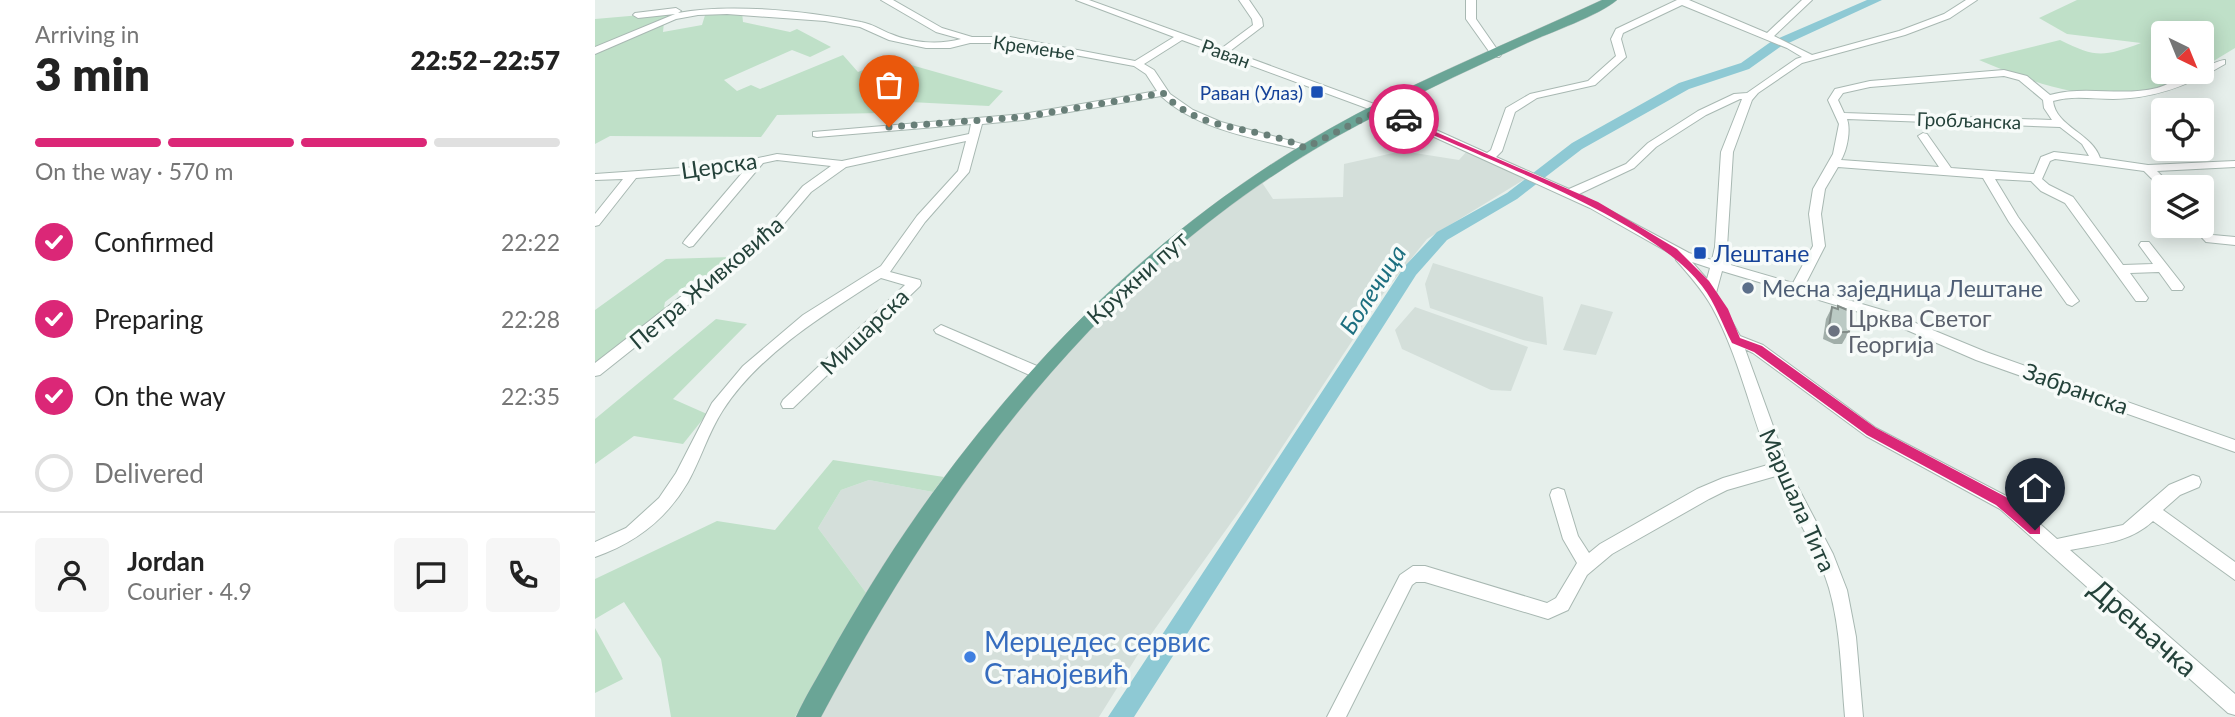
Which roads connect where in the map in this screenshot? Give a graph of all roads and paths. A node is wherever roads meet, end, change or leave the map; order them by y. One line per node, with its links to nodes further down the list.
1 (886, 0): 12 (street)
2 (1081, 0): 11 (street, Раван)
3 (1244, 0): 15 (street)
4 (1471, 0): 16 (street)
5 (1611, 0): 16 (main road, Кружни пут)
6 (1807, 0): 13 (street)
7 (1972, 0): 17 (street)
8 (1683, 1): 13 (street); 33 (street)
9 (698, 12): 10 (street, Кремење); 12 (street, Кремење); 14 (street, Кремење)
10 (638, 15)
11 (1181, 37): 15 (street, Раван); 19 (street)
12 (970, 40): 19 (street, Кремење)
13 (1776, 40): 17 (street)
14 (595, 51)
15 (1223, 52): 25 (street, Раван)
16 (1496, 55): 25 (main road, Кружни пут)
17 (1808, 57): 23 (street)
18 (2222, 62): 22 (street, Гробљанска)
19 (1136, 64): 21 (street)
20 (2030, 83): 22 (street); 24 (street, Гробљанска); 26 (street, Гробљанска)
21 (1163, 93): 27 (street); 32 (street)
22 (2068, 94): 24 (street, Гробљанска)
23 (1749, 96): 46 (street); 53 (street)
24 (2048, 99): 28 (street, Гробљанска)
25 (1380, 110): 32 (main road, Кружни пут); 33 (street, Раван)
26 (1842, 116): 28 (street, Гробљанска); 36 (street, Гробљанска)
27 (978, 120): 29 (street); 30 (street)
28 (2064, 124): 34 (street)
29 (817, 134)
30 (974, 136): 37 (street, Петра Живковића); 56 (street)
31 (1923, 136): 40 (street)
32 (1305, 148): 65 (main road, Кружни пут)
33 (1489, 157): 46 (street, Раван)
34 (2095, 159): 39 (street); 45 (street)
35 (760, 160): 37 (street, Церска); 41 (street, Церска); 50 (street, Петра Живковића)
36 (1836, 163): 40 (street); 58 (street, Гробљанска)
37 (842, 164): 64 (street, Петра Живковића)
38 (2235, 164): 39 (street)
39 (2148, 168): 43 (street)
40 (1946, 170): 42 (street)
41 (633, 174): 44 (street, Церска); 47 (street)
42 (1987, 174): 45 (street); 61 (street)
43 (2155, 175)
44 (595, 177)
45 (2034, 178): 55 (street)
46 (1570, 193): 52 (street, Раван)
47 (595, 222)
48 (2209, 238): 49 (street)
49 (2235, 241)
50 (689, 243)
51 (2145, 245): 54 (street)
52 (1674, 251): 53 (street, Раван); 59 (street, Раван)
53 (1717, 265): 58 (street, Забранска); 59 (street)
54 (2162, 268): 55 (street); 57 (street)
55 (2120, 269): 60 (street)
56 (881, 274): 66 (street, Мишарска); 73 (street)
57 (2177, 288)
58 (1796, 289): 67 (street, Забранска)
59 (1711, 291): 63 (street, Маршала Тита)
60 (2141, 298)
61 (2072, 300)
62 (941, 330): 65 (street)
63 (1735, 340): 68 (street, Маршала Тита); 72 (street, Дрењачка)
64 (595, 371)
65 (1039, 373): 77 (main road, Кружни пут)
66 (788, 404)
67 (2235, 446)
68 (1780, 468): 74 (street); 79 (street, Маршала Тита)
69 (2193, 482): 71 (street)
70 (1558, 495): 74 (street)
71 (2154, 512): 72 (street); 75 (street)
72 (2054, 547): 76 (street, Дрењачка)
73 (595, 550)
74 (1586, 563): 78 (street)
75 (2235, 572)
76 (2235, 706)
77 (808, 717)
78 (1336, 717)
79 (1854, 717)

